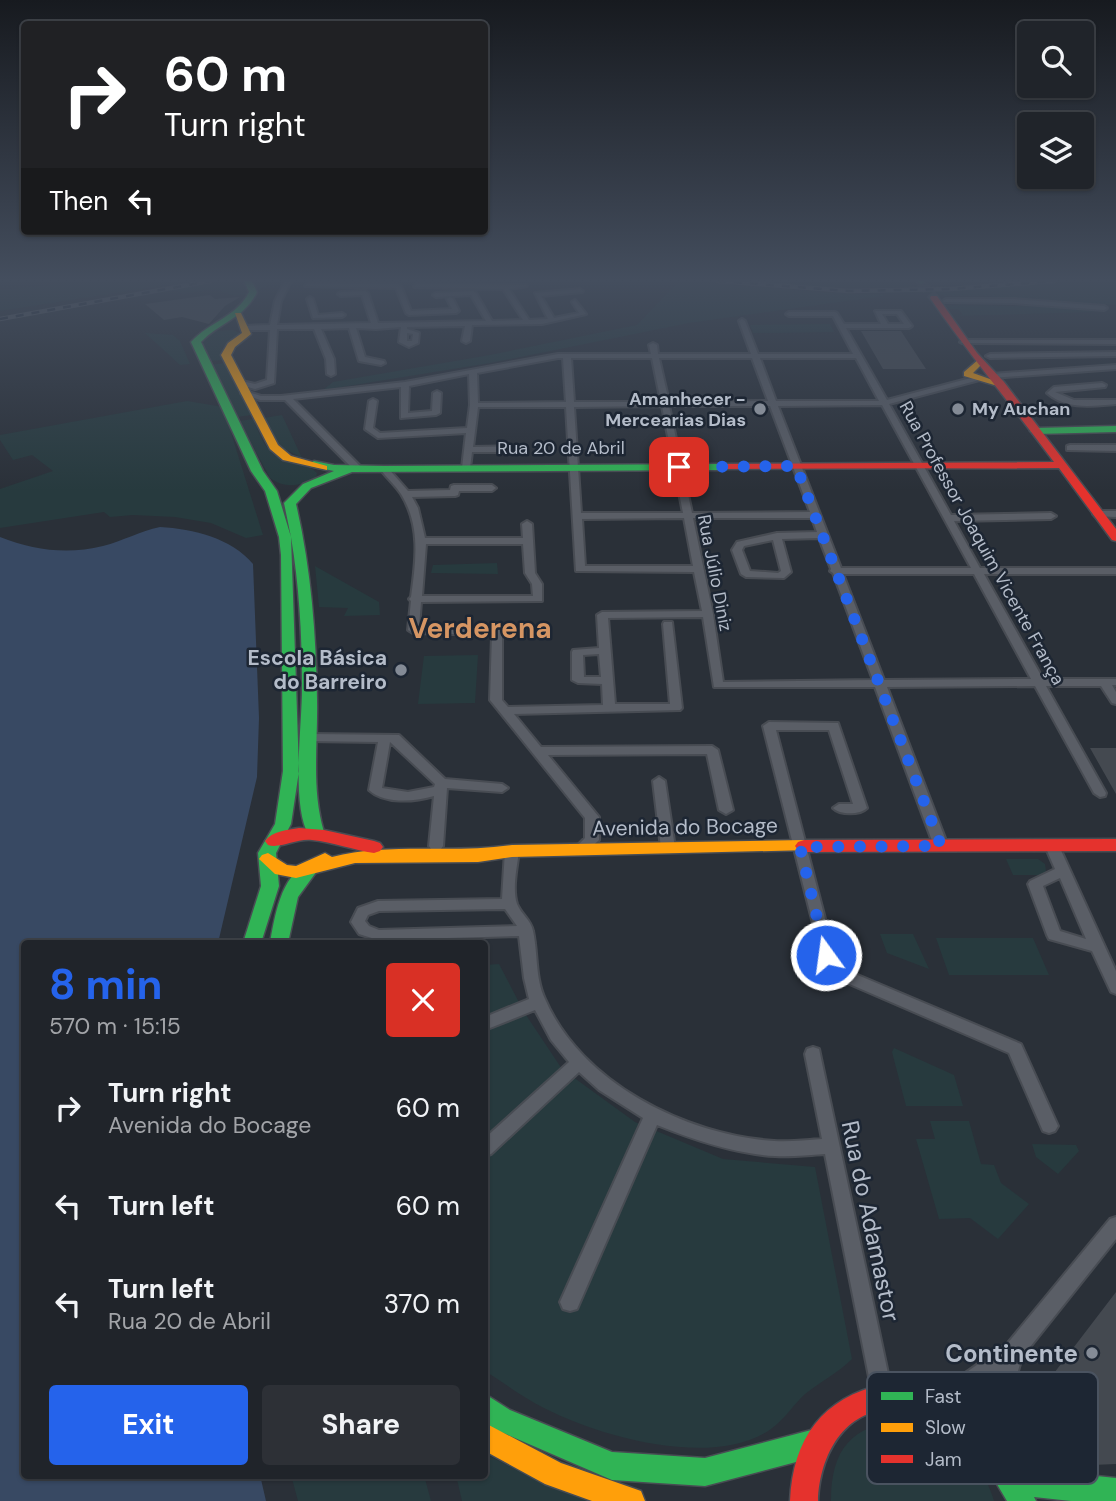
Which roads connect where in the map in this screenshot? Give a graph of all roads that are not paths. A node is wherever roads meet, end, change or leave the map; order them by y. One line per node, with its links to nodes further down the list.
1 (199, 351): 49 (main road)
2 (227, 351): 22 (main road, Rua 20 de Abril)
3 (272, 351): 22 (street)
4 (327, 351): 18 (street)
5 (359, 351): 15 (street)
6 (654, 351): 12 (street, Rua Júlio Diniz)
7 (753, 351): 13 (street)
8 (855, 351): 14 (street, Rua Professor Joaquim Vicente França)
9 (969, 351): 19 (main road)
10 (1116, 354): 19 (street)
11 (567, 356): 12 (street); 17 (street); 31 (street)
12 (655, 356): 13 (street); 28 (street, Rua Júlio Diniz)
13 (755, 356): 14 (street); 29 (street)
14 (858, 356): 27 (street, Rua Professor Joaquim Vicente França)
15 (382, 363)
16 (1116, 367): 19 (street)
17 (473, 371): 20 (street); 30 (street)
18 (331, 374)
19 (982, 374): 27 (street); 35 (main road)
20 (405, 384): 23 (street); 24 (street)
21 (1102, 385): 26 (street)
22 (243, 388): 24 (street); 32 (main road, Rua 20 de Abril)
23 (437, 393)
24 (284, 397): 32 (street); 47 (street)
25 (373, 401): 34 (street)
26 (1116, 402)
27 (884, 403): 29 (street); 43 (street, Rua Professor Joaquim Vicente França)
28 (665, 404): 29 (street); 31 (street); 45 (street, Rua Júlio Diniz)
29 (773, 404): 42 (street)
30 (474, 405): 31 (street); 34 (street)
31 (569, 405): 44 (street)
32 (255, 412): 40 (main road, Rua 20 de Abril)
33 (1116, 429): 35 (main road)
34 (471, 430): 39 (street)
35 (1035, 431): 41 (main road)
36 (1070, 448): 37 (street)
37 (1116, 448)
38 (519, 449): 39 (street)
39 (469, 450): 46 (street)
40 (314, 464): 47 (main road, Rua 20 de Abril); 50 (main road)
41 (1061, 465): 43 (main road, Rua 20 de Abril); 53 (main road)
42 (796, 466): 43 (main road, Rua 20 de Abril); 45 (main road, Rua 20 de Abril); 55 (street)
43 (918, 466): 59 (street, Rua Professor Joaquim Vicente França)
44 (575, 467): 45 (main road, Rua 20 de Abril); 46 (main road, Rua 20 de Abril); 56 (street)
45 (679, 467): 57 (street, Rua Júlio Diniz)
46 (466, 468): 48 (main road, Rua 20 de Abril)
47 (357, 469): 48 (main road, Rua 20 de Abril); 50 (main road, Rua 20 de Abril)
48 (384, 469): 52 (street)
49 (262, 479): 50 (main road); 91 (main road)
50 (317, 483): 81 (main road)
51 (492, 488): 52 (street)
52 (406, 494): 64 (street)
53 (1098, 514): 54 (street); 63 (main road)
54 (1116, 514)
55 (814, 515): 57 (street); 61 (street)
56 (578, 516): 57 (street); 66 (street)
57 (687, 516): 66 (street, Rua Júlio Diniz)
58 (1051, 516): 59 (street)
59 (947, 518): 67 (street, Rua Professor Joaquim Vicente França)
60 (527, 524): 65 (street)
61 (822, 534): 62 (street); 68 (street)
62 (777, 536): 62 (street)
63 (1116, 537)
64 (423, 541): 65 (street); 70 (street)
65 (528, 541): 70 (street)
66 (699, 569): 71 (street, Rua Júlio Diniz)
67 (977, 570): 68 (street); 69 (street); 75 (street, Rua Professor Joaquim Vicente França)
68 (835, 571): 77 (street)
69 (1116, 571)
70 (414, 599): 80 (street)
71 (708, 614): 73 (street); 77 (street, Rua Júlio Diniz)
72 (668, 624): 79 (street)
73 (605, 651): 74 (street); 74 (street)
74 (608, 681): 79 (street)
75 (1040, 681): 76 (street); 77 (street); 87 (street, Rua Professor Joaquim Vicente França)
76 (1110, 682): 78 (street)
77 (878, 684): 94 (street)
78 (1116, 701)
79 (609, 708): 80 (street)
80 (507, 711): 83 (street)
81 (310, 738): 82 (street); 90 (main road)
82 (385, 738): 85 (street); 85 (street)
83 (539, 751): 89 (street); 98 (street)
84 (659, 781): 97 (street)
85 (441, 786): 86 (street); 93 (street)
86 (502, 788)
87 (1100, 793)
88 (839, 808): 96 (street)
89 (726, 810)
90 (318, 834): 91 (main road); 93 (main road, Avenida do Bocage); 101 (main road)
91 (274, 841): 100 (main road)
92 (1116, 845): 95 (main road, Avenida do Bocage)
93 (436, 846): 99 (main road, Avenida do Bocage)
94 (941, 846): 95 (main road, Avenida do Bocage); 96 (main road, Avenida do Bocage)
95 (1052, 846): 102 (street)
96 (800, 847): 97 (main road, Avenida do Bocage); 114 (street)
97 (668, 848): 98 (main road, Avenida do Bocage)
98 (580, 850): 99 (main road, Avenida do Bocage)
99 (509, 851): 101 (main road, Avenida do Bocage); 103 (street)
100 (268, 859): 101 (main road); 105 (main road)
101 (312, 869): 106 (main road)
102 (1063, 871): 107 (street); 107 (street)
103 (510, 904): 104 (street); 104 (street)
104 (526, 931): 109 (street)
105 (253, 940)
106 (280, 940)
107 (1097, 947): 108 (street)
108 (1116, 988)
109 (538, 1002): 110 (street); 112 (street)
110 (488, 1023)
111 (813, 1054): 116 (street, Rua do Adamastor)
112 (580, 1062): 113 (street); 115 (street)
113 (652, 1117): 116 (street); 118 (street)
114 (1049, 1126)
115 (488, 1146)
116 (830, 1146): 120 (street, Rua do Adamastor)
117 (1116, 1225): 119 (street)
118 (570, 1303)
119 (1014, 1351): 121 (street); 122 (street)
120 (878, 1372)
121 (984, 1372)
122 (1007, 1372)
123 (867, 1401): 126 (main road)
124 (488, 1409): 126 (main road)
125 (488, 1438): 130 (main road)
126 (815, 1443): 131 (main road)
127 (1016, 1484): 132 (main road)
128 (1043, 1484): 129 (main road)
129 (1116, 1492)
130 (631, 1501)
131 (804, 1501)
132 (1022, 1501)

